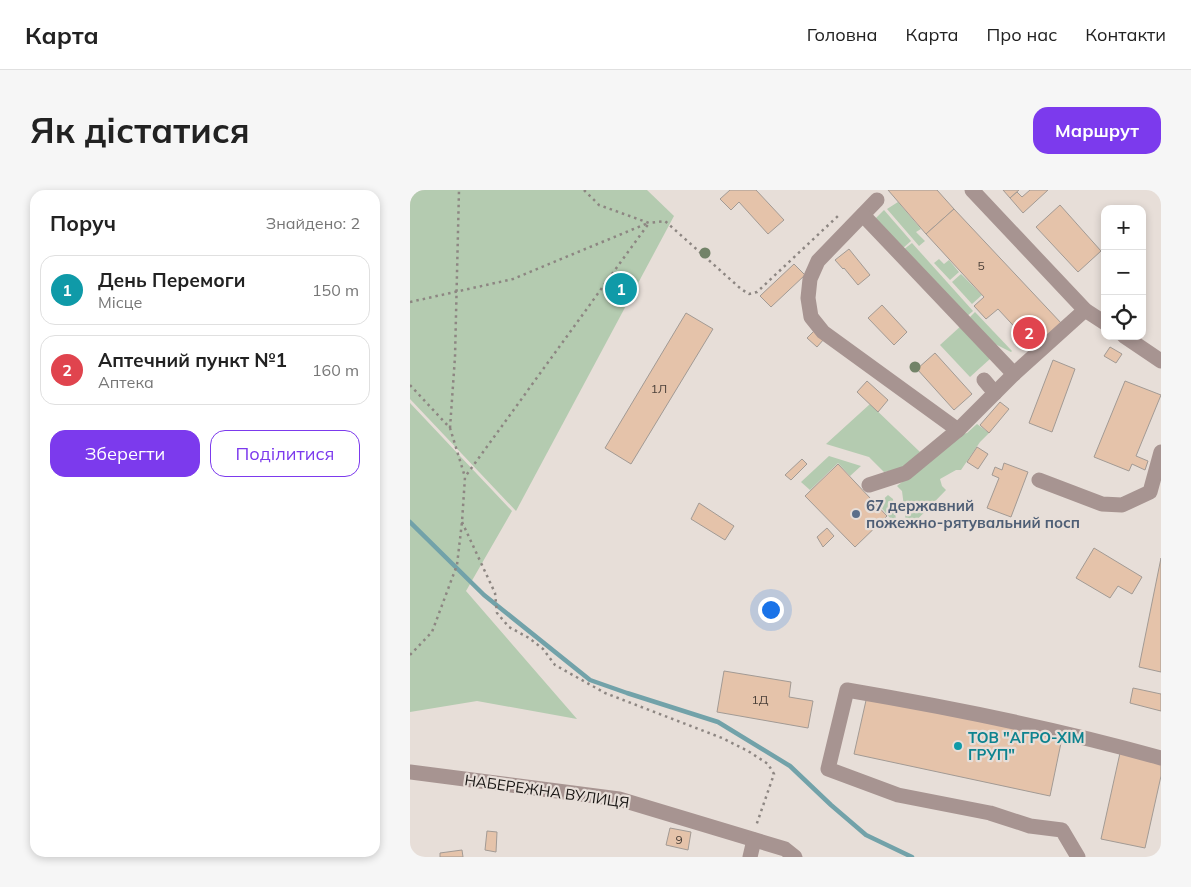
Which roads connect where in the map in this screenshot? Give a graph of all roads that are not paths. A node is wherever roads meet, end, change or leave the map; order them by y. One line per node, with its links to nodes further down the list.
1 (972, 190): 4 (street)
2 (877, 200): 3 (street)
3 (863, 215): 8 (street); 11 (street)
4 (1085, 310): 5 (street); 8 (street)
5 (1101, 320)
6 (1130, 340): 7 (street)
7 (1161, 361)
8 (1014, 374): 10 (street)
9 (984, 380): 10 (street)
10 (995, 393): 11 (street)
11 (958, 430): 14 (street)
12 (1161, 452): 13 (street)
13 (1039, 480)
14 (870, 485)
15 (1161, 758): 20 (street)
16 (410, 772): 17 (street, НАБЕРЕЖНА ВУЛИЦЯ)
17 (754, 840): 18 (street); 19 (street, НАБЕРЕЖНА ВУЛИЦЯ)
18 (750, 857)
19 (795, 857)
20 (1078, 857)

